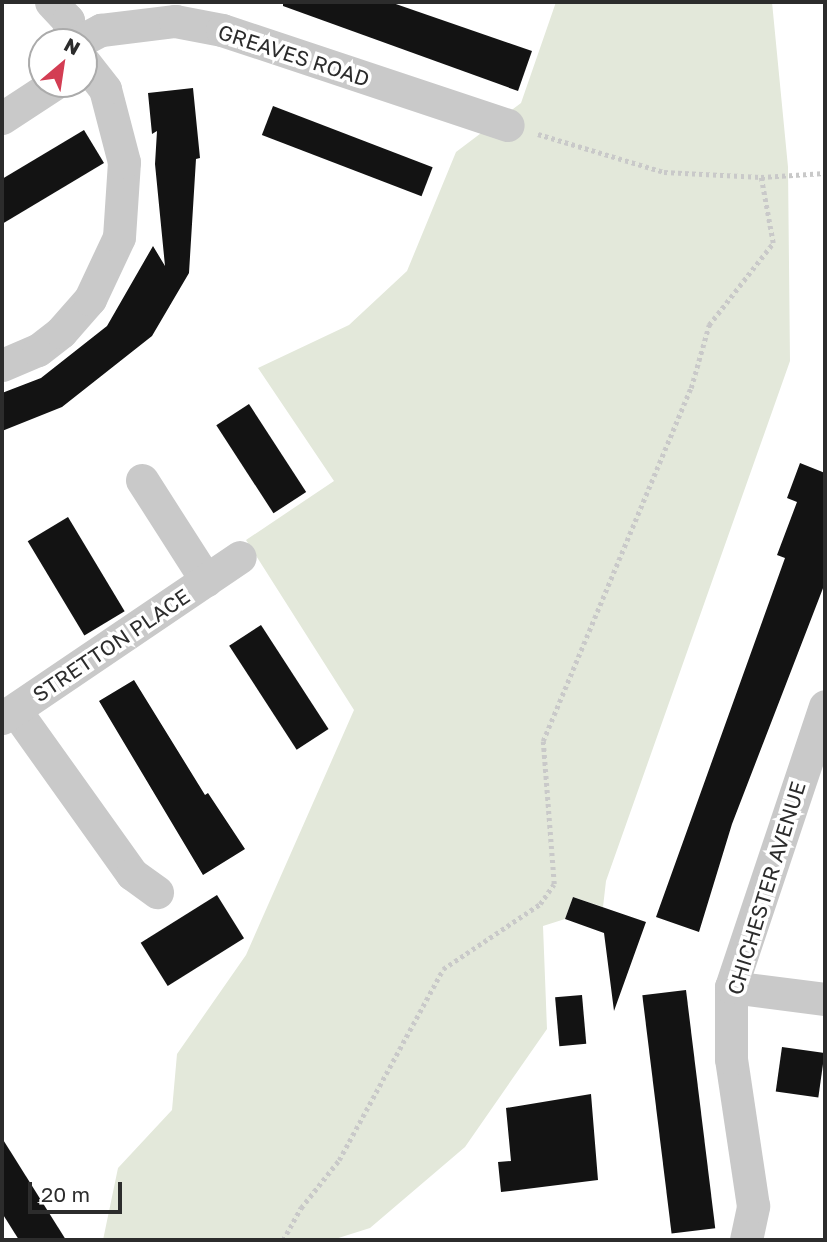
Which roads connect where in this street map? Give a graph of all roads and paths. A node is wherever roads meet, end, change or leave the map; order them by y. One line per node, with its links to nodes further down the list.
1 (51, 2): 2 (street)
2 (69, 28)
3 (98, 32): 7 (street, GREAVES ROAD)
4 (98, 80): 10 (street)
5 (33, 98): 6 (street)
6 (2, 118)
7 (508, 125): 9 (path)
8 (825, 173): 9 (path)
9 (761, 177): 19 (path)
10 (2, 365)
11 (142, 480): 13 (street, STRETTON PLACE)
12 (240, 558): 13 (street, STRETTON PLACE)
13 (206, 580): 15 (street, STRETTON PLACE)
14 (825, 706): 17 (street, CHICHESTER AVENUE)
15 (8, 714): 16 (street, STRETTON PLACE)
16 (157, 891)
17 (732, 987): 18 (street); 20 (street, CHICHESTER AVENUE)
18 (825, 999)
19 (283, 1240)
20 (746, 1240)

